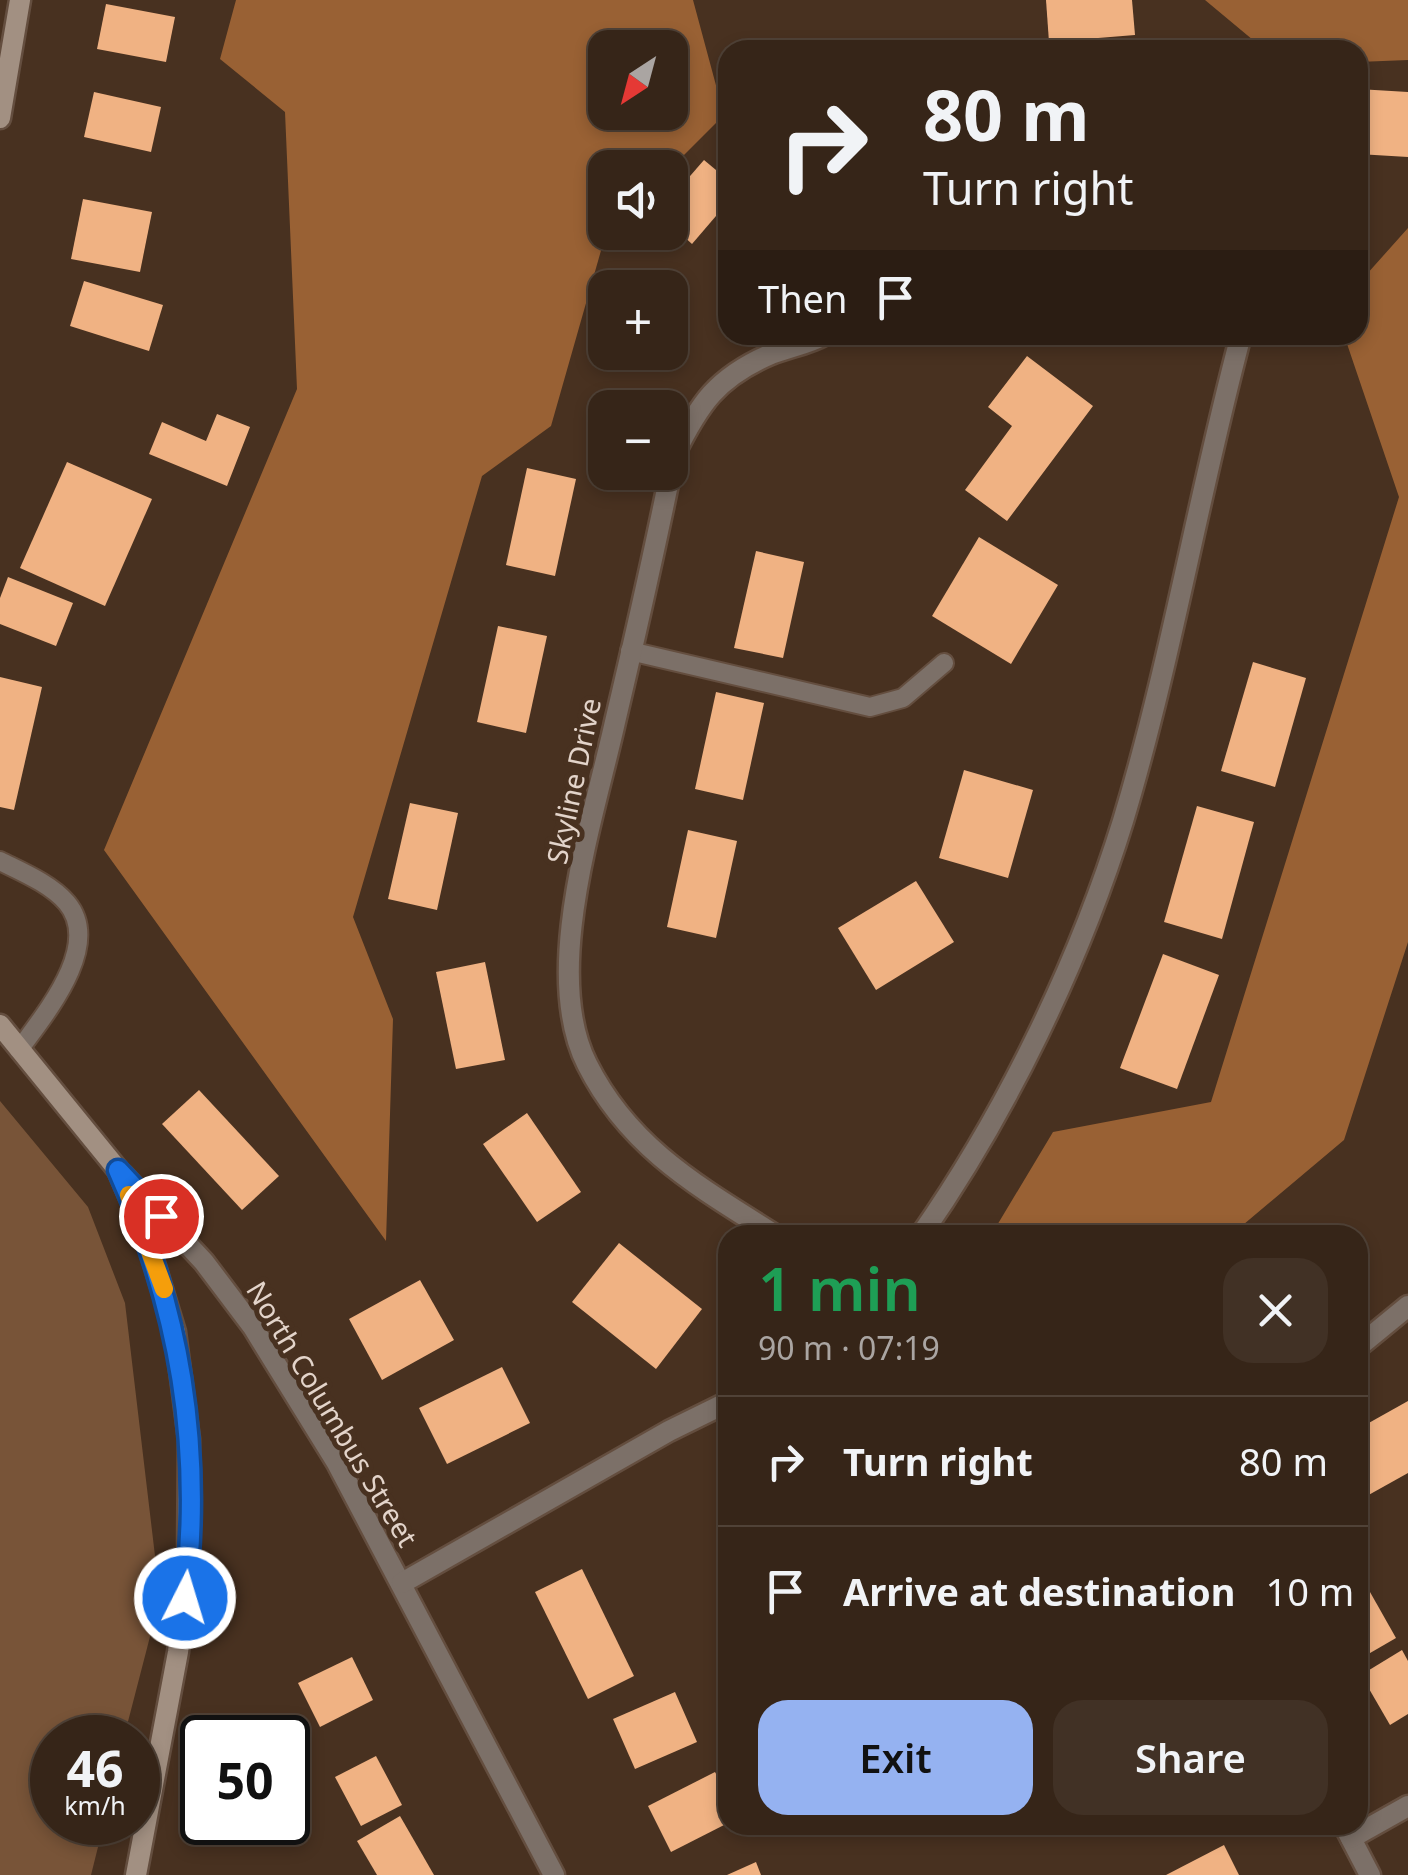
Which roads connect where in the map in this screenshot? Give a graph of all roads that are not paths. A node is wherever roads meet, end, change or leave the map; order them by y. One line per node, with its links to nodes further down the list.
1 (20, 0): 2 (main road)
2 (0, 118)
3 (799, 345): 5 (street, Skyline Drive)
4 (1239, 345): 12 (street)
5 (630, 651): 6 (lane); 11 (street, Skyline Drive)
6 (944, 663)
7 (0, 861): 9 (lane)
8 (0, 1024): 9 (main road, North Columbus Street)
9 (19, 1050): 10 (main road, North Columbus Street)
10 (118, 1170): 16 (street, North Columbus Street); 20 (main road)
11 (759, 1225)
12 (928, 1225)
13 (1408, 1306): 14 (street)
14 (1368, 1339)
15 (718, 1407): 16 (street)
16 (402, 1582): 21 (street, North Columbus Street)
17 (1408, 1806): 18 (street)
18 (1368, 1823)
19 (1349, 1835): 22 (street)
20 (136, 1875)
21 (554, 1875)
22 (1370, 1875)

